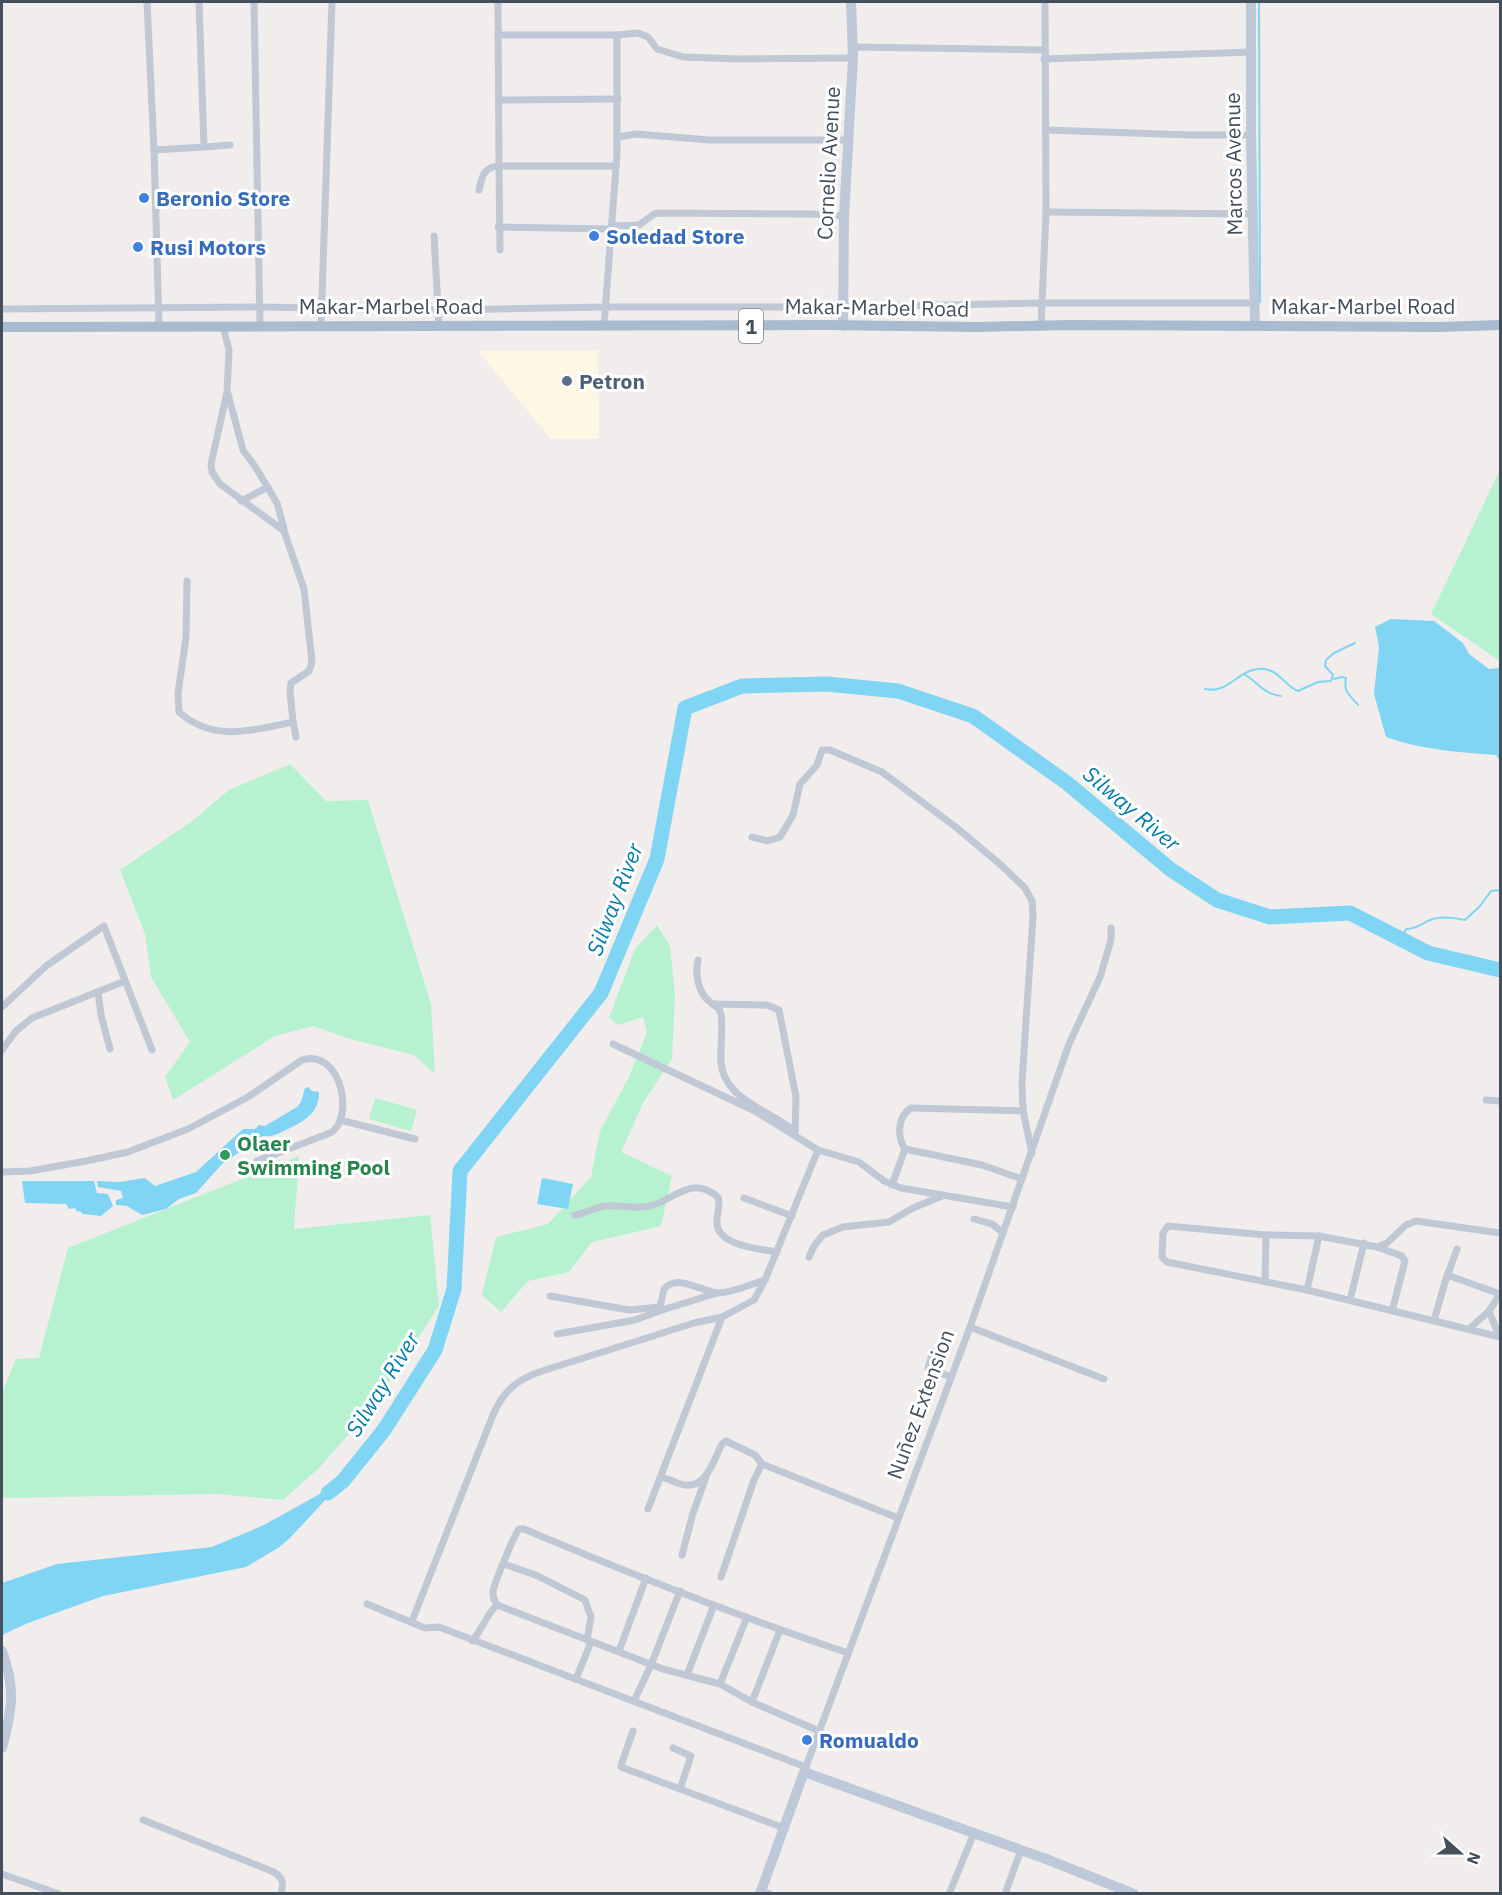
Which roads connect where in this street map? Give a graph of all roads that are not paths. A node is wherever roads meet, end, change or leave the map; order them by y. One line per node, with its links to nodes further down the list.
1 (147, 2): 23 (street)
2 (199, 2): 22 (street)
3 (254, 2): 37 (street)
4 (332, 2): 40 (street)
5 (498, 2): 9 (street)
6 (851, 2): 13 (street, Cornelio Avenue)
7 (1045, 2): 11 (street)
8 (1251, 2): 12 (street, Marcos Avenue)
9 (498, 35): 10 (street); 16 (street)
10 (617, 35): 13 (street); 15 (street)
11 (1044, 50): 13 (street); 14 (street)
12 (1251, 52): 14 (street); 18 (street, Marcos Avenue)
13 (853, 53): 20 (street, Cornelio Avenue)
14 (1044, 59): 17 (street)
15 (618, 99): 16 (street); 19 (street)
16 (500, 100): 24 (street)
17 (1046, 130): 18 (street); 27 (street)
18 (1251, 135): 28 (street, Marcos Avenue)
19 (618, 137): 20 (street); 25 (street)
20 (849, 140): 29 (street, Cornelio Avenue)
21 (230, 145): 22 (street)
22 (204, 147): 23 (street)
23 (154, 150): 36 (street)
24 (498, 166): 25 (street); 26 (street); 30 (street)
25 (616, 166): 31 (street)
26 (479, 190)
27 (1046, 212): 28 (street); 34 (street)
28 (1252, 214): 52 (street, Marcos Avenue)
29 (844, 216): 31 (street); 39 (street, Cornelio Avenue)
30 (498, 226): 31 (street); 33 (street)
31 (612, 228): 38 (street)
32 (434, 236): 42 (street)
33 (500, 250)
34 (1042, 303): 35 (street); 39 (street); 51 (street)
35 (1248, 303)
36 (159, 307): 37 (street); 41 (street); 43 (street)
37 (260, 307): 40 (street); 44 (street)
38 (605, 307): 39 (street); 42 (street); 49 (street)
39 (843, 307): 50 (street, Cornelio Avenue)
40 (322, 308): 42 (street); 47 (street)
41 (2, 309)
42 (438, 310): 48 (street)
43 (159, 325): 46 (main road, Makar-Marbel Road / 1); 53 (main road, Makar-Marbel Road / 1)
44 (260, 325): 46 (main road, Makar-Marbel Road / 1); 47 (main road, Makar-Marbel Road / 1)
45 (1500, 325): 52 (main road, Makar-Marbel Road / 1)
46 (223, 326): 54 (street)
47 (321, 326): 48 (main road, Makar-Marbel Road / 1)
48 (439, 326): 49 (main road, Makar-Marbel Road / 1)
49 (604, 326): 50 (main road, Makar-Marbel Road / 1)
50 (843, 326): 51 (main road, Makar-Marbel Road / 1)
51 (1041, 326): 52 (main road, Makar-Marbel Road / 1)
52 (1255, 326)
53 (2, 327)
54 (227, 392): 55 (street); 56 (street)
55 (268, 487): 56 (street); 57 (street)
56 (242, 501): 57 (street)
57 (284, 531): 59 (street)
58 (187, 581): 59 (street)
59 (293, 722): 60 (street)
60 (296, 737)
61 (752, 837): 74 (street)
62 (1111, 928): 80 (street, Nuñez Extension)
63 (698, 960): 66 (street)
64 (125, 981): 65 (street); 67 (street); 71 (street)
65 (98, 992): 69 (street); 70 (street)
66 (713, 1004): 76 (street); 76 (street)
67 (2, 1007)
68 (613, 1044): 76 (street)
69 (110, 1049)
70 (2, 1050)
71 (152, 1050)
72 (1486, 1100): 73 (street)
73 (1500, 1101)
74 (1023, 1111): 78 (street); 80 (street)
75 (340, 1120): 77 (street); 81 (street); 82 (street)
76 (795, 1134): 79 (street)
77 (415, 1139)
78 (905, 1149): 83 (street); 84 (street)
79 (818, 1150): 84 (street); 89 (street)
80 (1032, 1153): 83 (street, Nuñez Extension)
81 (257, 1161)
82 (2, 1172)
83 (1023, 1179): 87 (street, Nuñez Extension)
84 (892, 1185): 85 (street)
85 (944, 1195): 87 (street); 99 (street)
86 (744, 1198): 89 (street)
87 (1012, 1207): 91 (street, Nuñez Extension)
88 (575, 1215): 98 (street)
89 (792, 1216): 98 (street)
90 (974, 1219): 91 (street)
91 (1003, 1233): 113 (street, Nuñez Extension)
92 (1500, 1233): 96 (street)
93 (1266, 1235): 94 (street); 102 (street); 102 (street)
94 (1319, 1236): 95 (street); 103 (street)
95 (1364, 1243): 96 (street); 107 (street)
96 (1377, 1247): 109 (street)
97 (1457, 1249): 100 (street)
98 (777, 1252): 101 (street)
99 (809, 1257)
100 (1447, 1275): 105 (street); 112 (street)
101 (765, 1280): 104 (street); 111 (street)
102 (1265, 1282): 103 (street)
103 (1307, 1290): 107 (street)
104 (717, 1293): 108 (street); 108 (street)
105 (1500, 1294): 110 (street)
106 (550, 1296): 108 (street)
107 (1350, 1300): 109 (street)
108 (659, 1309): 115 (street)
109 (1392, 1311): 112 (street)
110 (1489, 1311): 114 (street); 116 (street)
111 (722, 1317): 122 (street); 134 (street)
112 (1434, 1321): 114 (street)
113 (970, 1327): 118 (street, Nuñez Extension); 119 (street)
114 (1468, 1329): 116 (street)
115 (557, 1334)
116 (1500, 1336)
117 (933, 1351): 118 (street)
118 (951, 1377): 124 (street, Nuñez Extension)
119 (1104, 1379)
120 (762, 1464): 121 (street); 124 (street); 127 (street)
121 (706, 1476): 122 (street); 125 (street)
122 (662, 1477): 123 (street)
123 (648, 1509)
124 (898, 1518): 140 (street, Nuñez Extension)
125 (682, 1555)
126 (504, 1564): 128 (street); 131 (street); 137 (street)
127 (721, 1577)
128 (646, 1578): 129 (street); 139 (street)
129 (680, 1591): 132 (street); 141 (street)
130 (367, 1604): 134 (street)
131 (497, 1605): 136 (street); 137 (street)
132 (714, 1605): 133 (street); 142 (street)
133 (747, 1617): 135 (street); 144 (street)
134 (412, 1622): 136 (street)
135 (780, 1630): 140 (street); 146 (street)
136 (472, 1641): 143 (street)
137 (589, 1641): 139 (street); 143 (street)
138 (2, 1651): 149 (street)
139 (619, 1651): 141 (street)
140 (848, 1653): 148 (street, Nuñez Extension)
141 (651, 1665): 142 (street); 145 (street)
142 (687, 1676): 144 (street)
143 (576, 1679): 145 (street)
144 (720, 1684): 146 (street)
145 (634, 1701): 151 (street)
146 (752, 1702): 148 (street)
147 (633, 1731): 152 (street)
148 (819, 1731): 151 (street, Nuñez Extension)
149 (2, 1748)
150 (673, 1748): 152 (street)
151 (805, 1770): 154 (street, Nuñez Extension); 155 (street)
152 (680, 1789): 154 (street)
153 (143, 1820): 160 (street)
154 (784, 1828): 158 (street, Nuñez Extension)
155 (974, 1833): 156 (street); 161 (street)
156 (1021, 1850): 162 (street); 163 (street)
157 (2, 1874): 159 (street)
158 (764, 1892)
159 (59, 1893)
160 (281, 1893)
161 (949, 1893)
162 (1005, 1893)
163 (1134, 1893)

